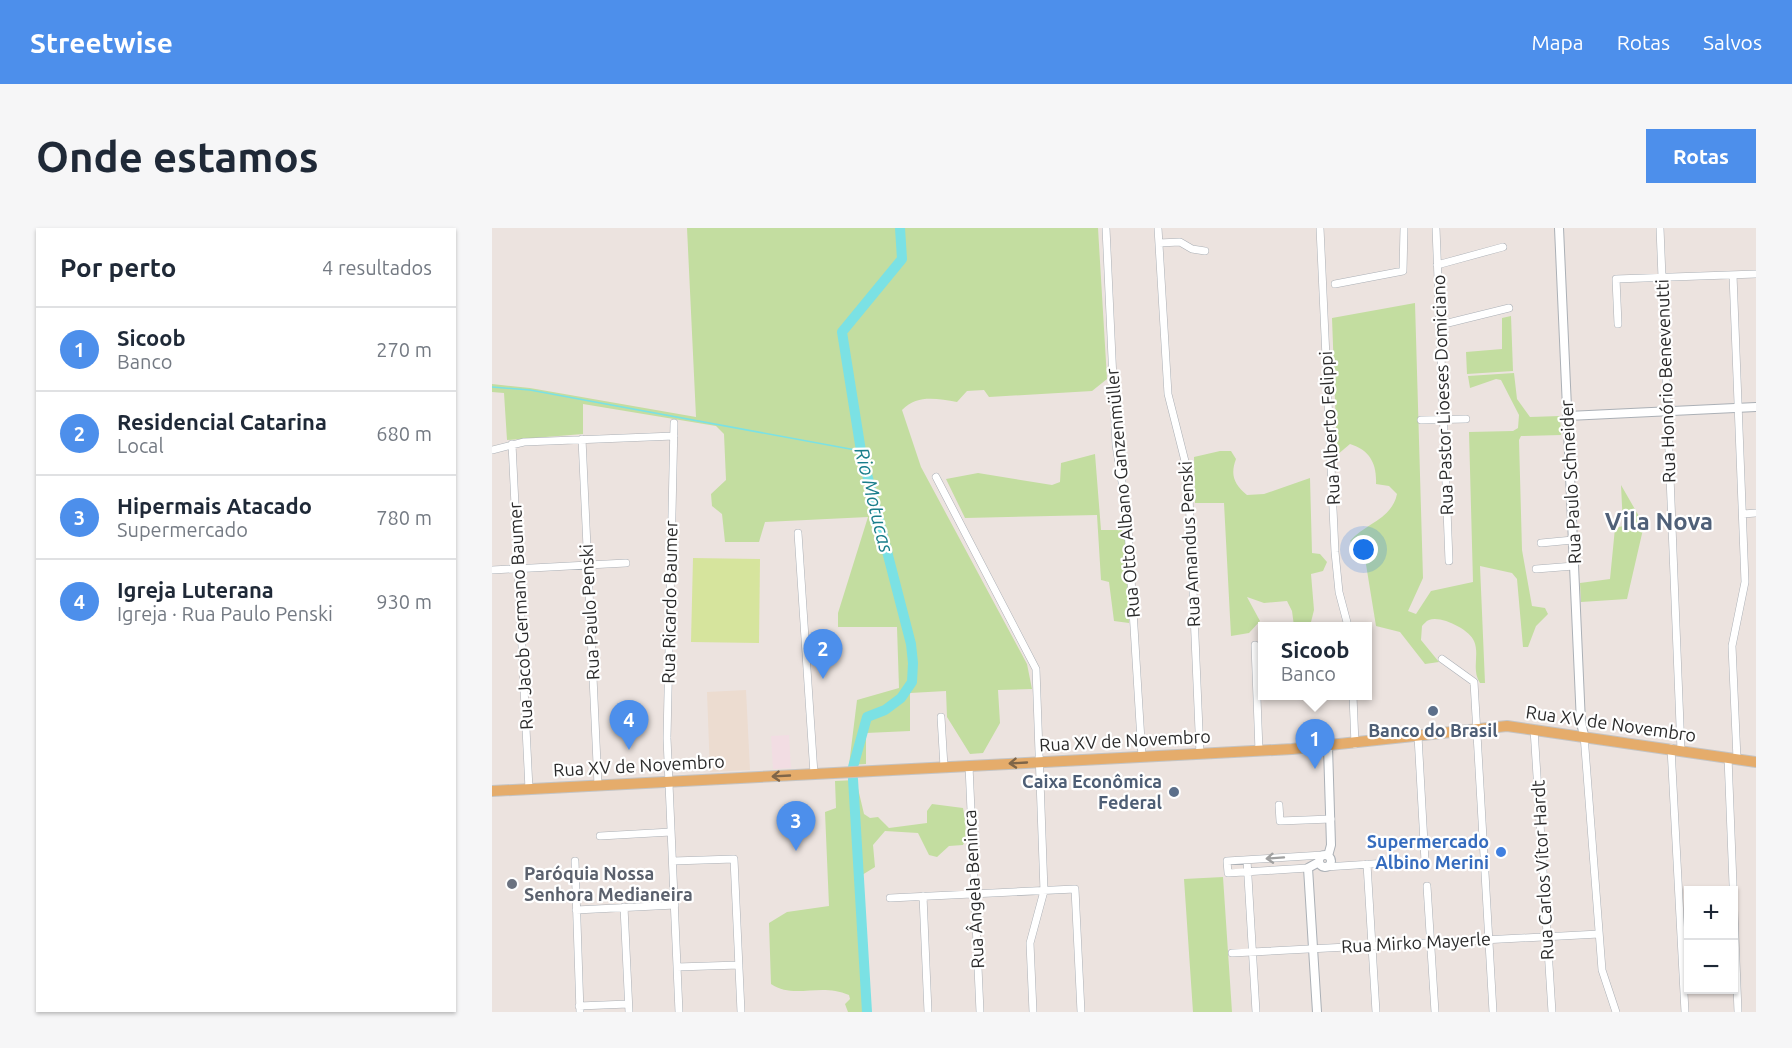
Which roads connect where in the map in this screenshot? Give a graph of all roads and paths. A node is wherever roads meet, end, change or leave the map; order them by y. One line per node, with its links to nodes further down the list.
1 (1106, 228): 58 (street, Rua Otto Albano Ganzenmüller)
2 (1158, 228): 8 (street, Rua Amandus Penski)
3 (1320, 228): 44 (street, Rua Alberto Felippi)
4 (1404, 228): 15 (street)
5 (1436, 228): 11 (street, Rua Pastor Lioeses Domiciano)
6 (1559, 228): 22 (street, Rua Paulo Schneider)
7 (1660, 228): 14 (street, Rua Honório Benevenutti)
8 (1159, 243): 10 (street); 57 (street, Rua Amandus Penski)
9 (1503, 247): 11 (street)
10 (1205, 251)
11 (1437, 265): 18 (street, Rua Pastor Lioeses Domiciano)
12 (1756, 274): 13 (street)
13 (1733, 275): 14 (street); 20 (street)
14 (1662, 277): 17 (street); 21 (street, Rua Honório Benevenutti)
15 (1335, 284)
16 (1509, 308): 18 (street)
17 (1618, 324)
18 (1440, 326): 24 (street, Rua Pastor Lioeses Domiciano)
19 (1756, 407): 20 (street)
20 (1738, 408): 21 (street); 33 (street)
21 (1668, 411): 22 (street); 55 (street, Rua Honório Benevenutti)
22 (1568, 416): 35 (street, Rua Paulo Schneider)
23 (1466, 418): 24 (street)
24 (1444, 419): 25 (street); 37 (street, Rua Pastor Lioeses Domiciano)
25 (1421, 420)
26 (674, 423): 27 (street, Rua Ricardo Baumer)
27 (674, 436): 28 (street); 65 (street, Rua Ricardo Baumer)
28 (582, 439): 29 (street); 39 (street, Rua Paulo Penski)
29 (512, 444): 30 (street); 41 (street, Rua Jacob Germano Baumer)
30 (492, 450)
31 (936, 477): 60 (street)
32 (1756, 513): 33 (street)
33 (1743, 514): 59 (street)
34 (798, 533): 64 (street)
35 (1573, 540): 36 (street); 40 (street, Rua Paulo Schneider)
36 (1541, 543)
37 (1449, 561)
38 (626, 563): 39 (street)
39 (588, 565): 41 (street); 66 (street, Rua Paulo Penski)
40 (1574, 566): 42 (street); 51 (street, Rua Paulo Schneider)
41 (518, 569): 43 (street); 67 (street, Rua Jacob Germano Baumer)
42 (1536, 569)
43 (492, 570)
44 (1347, 622)
45 (1255, 645): 56 (street)
46 (1443, 659): 49 (street)
47 (1353, 700): 53 (street)
48 (941, 717): 63 (street)
49 (1476, 728): 50 (main road, Rua XV de Novembro); 52 (main road, Rua XV de Novembro); 92 (street)
50 (1534, 729): 51 (main road, Rua XV de Novembro); 91 (street, Rua Carlos Vítor Hardt)
51 (1584, 735): 55 (main road, Rua XV de Novembro); 90 (street)
52 (1418, 736): 53 (main road, Rua XV de Novembro); 77 (street)
53 (1355, 744): 54 (main road, Rua XV de Novembro)
54 (1328, 747): 56 (main road, Rua XV de Novembro); 70 (street)
55 (1676, 749): 59 (main road, Rua XV de Novembro); 115 (street, Rua Honório Benevenutti)
56 (1259, 751): 57 (main road, Rua XV de Novembro)
57 (1200, 754): 58 (main road, Rua XV de Novembro)
58 (1142, 757): 60 (main road, Rua XV de Novembro)
59 (1733, 758): 61 (main road, Rua XV de Novembro); 116 (street)
60 (1040, 762): 62 (main road, Rua XV de Novembro, one-way to 62); 83 (street)
61 (1756, 762)
62 (969, 766): 63 (main road, Rua XV de Novembro); 84 (street, Rua Ângela Beninca)
63 (944, 767): 64 (main road, Rua XV de Novembro)
64 (814, 774): 65 (main road, Rua XV de Novembro, one-way to 65)
65 (669, 782): 66 (main road, Rua XV de Novembro); 71 (street, Rua Ricardo Baumer)
66 (598, 785): 67 (main road, Rua XV de Novembro)
67 (529, 789): 68 (main road, Rua XV de Novembro)
68 (492, 790)
69 (1279, 805): 70 (street)
70 (1330, 819): 74 (street)
71 (671, 832): 72 (street); 76 (street, Rua Ricardo Baumer)
72 (600, 836)
73 (1247, 860): 74 (street, one-way to 73); 81 (street); 81 (street)
74 (1324, 860): 79 (street); 80 (street)
75 (575, 861): 89 (street)
76 (673, 861): 87 (street, Rua Ricardo Baumer); 98 (street)
77 (1425, 861)
78 (1403, 862): 79 (street)
79 (1367, 864): 94 (street)
80 (1308, 868): 81 (street); 95 (street)
81 (1248, 872): 96 (street)
82 (1427, 886): 93 (street)
83 (1044, 891): 84 (street); 106 (street); 107 (street)
84 (974, 894): 85 (street); 105 (street, Rua Ângela Beninca)
85 (923, 896): 86 (street); 104 (street)
86 (890, 898)
87 (675, 905): 88 (street); 99 (street, Rua Ricardo Baumer)
88 (624, 908): 89 (street); 100 (street)
89 (576, 910): 101 (street)
90 (1599, 934): 91 (street, Rua Mirko Mayerle); 114 (street)
91 (1547, 937): 92 (street, Rua Mirko Mayerle); 113 (street, Rua Carlos Vítor Hardt)
92 (1489, 940): 93 (street, Rua Mirko Mayerle); 112 (street)
93 (1430, 943): 94 (street, Rua Mirko Mayerle); 111 (street)
94 (1372, 946): 95 (street, Rua Mirko Mayerle); 110 (street)
95 (1313, 949): 96 (street, Rua Mirko Mayerle); 109 (street)
96 (1253, 952): 97 (street, Rua Mirko Mayerle); 108 (street)
97 (1232, 953)
98 (739, 965): 99 (street); 103 (street)
99 (677, 967): 102 (street, Rua Ricardo Baumer)
100 (628, 1008): 101 (street)
101 (580, 1009)
102 (679, 1012)
103 (741, 1012)
104 (928, 1012)
105 (980, 1012)
106 (1033, 1012)
107 (1081, 1012)
108 (1256, 1012)
109 (1317, 1012)
110 (1376, 1012)
111 (1435, 1012)
112 (1493, 1012)
113 (1552, 1012)
114 (1616, 1012)
115 (1685, 1012)
116 (1738, 1012)

